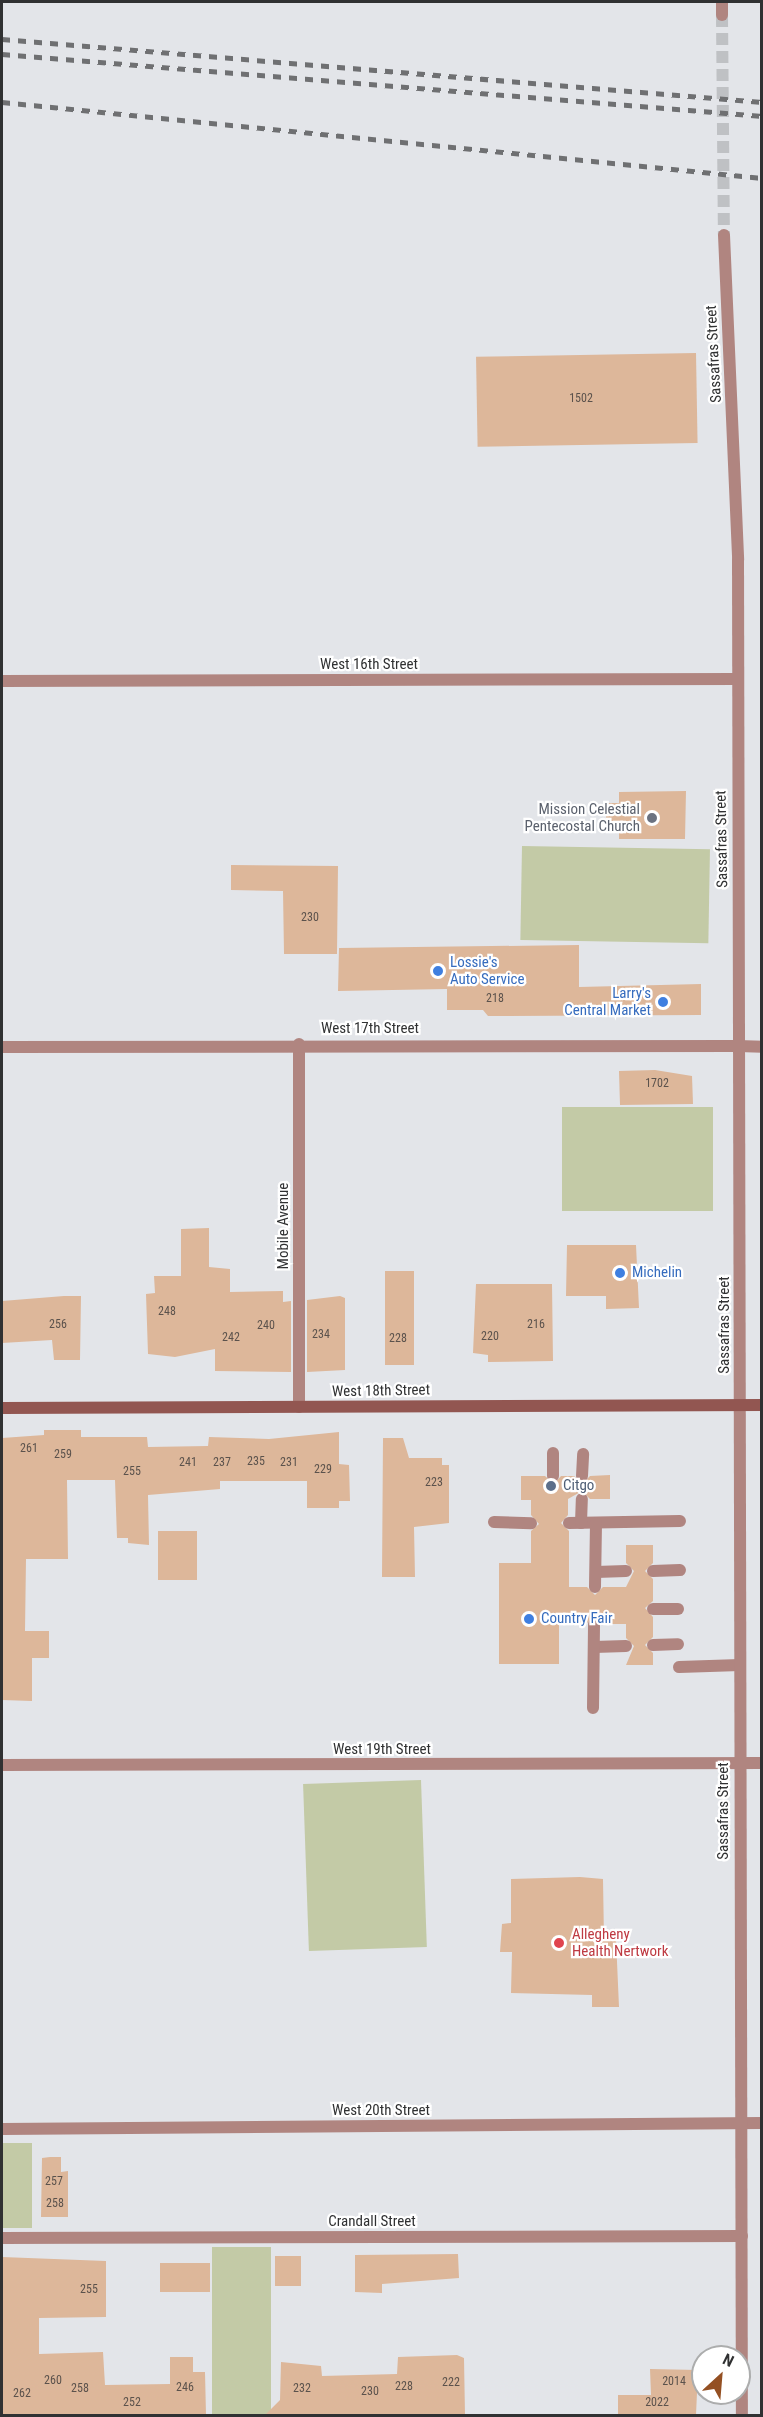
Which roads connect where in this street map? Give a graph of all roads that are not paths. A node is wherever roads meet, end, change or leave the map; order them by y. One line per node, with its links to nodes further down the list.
1 (722, 2): 2 (street)
2 (722, 15)
3 (724, 235): 4 (street, Sassafras Street)
4 (737, 679): 5 (street, West 16th Street); 7 (street, Sassafras Street)
5 (2, 681)
6 (299, 1044): 7 (street, West 17th Street); 8 (street, West 17th Street); 12 (street, Mobile Avenue)
7 (738, 1046): 9 (street, West 17th Street); 10 (street, Sassafras Street)
8 (2, 1047)
9 (762, 1047)
10 (741, 1405): 11 (main road, West 18th Street); 12 (main road, West 18th Street); 35 (street, Sassafras Street)
11 (762, 1405)
12 (299, 1407): 13 (main road, West 18th Street)
13 (2, 1408)
14 (553, 1453): 16 (street)
15 (583, 1454): 17 (street)
16 (553, 1476)
17 (582, 1476)
18 (582, 1499): 22 (street)
19 (680, 1521): 22 (street)
20 (494, 1522): 21 (street)
21 (531, 1523)
22 (596, 1523): 26 (street)
23 (680, 1570): 25 (street)
24 (626, 1571): 26 (street)
25 (653, 1571)
26 (596, 1572): 27 (street)
27 (596, 1587)
28 (653, 1609): 29 (street)
29 (678, 1609)
30 (594, 1624): 34 (street)
31 (678, 1644): 33 (street)
32 (626, 1646): 34 (street)
33 (653, 1646)
34 (594, 1647): 37 (street)
35 (740, 1665): 36 (street); 38 (street, Sassafras Street)
36 (679, 1667)
37 (593, 1708)
38 (738, 1763): 39 (street, West 19th Street); 40 (street, West 19th Street); 41 (street, Sassafras Street)
39 (762, 1763)
40 (2, 1765)
41 (742, 2123): 42 (street, West 20th Street); 43 (street, West 20th Street); 44 (street, Sassafras Street)
42 (762, 2123)
43 (2, 2129)
44 (742, 2236): 45 (street, Crandall Street); 46 (street, Sassafras Street)
45 (2, 2238)
46 (742, 2415)

